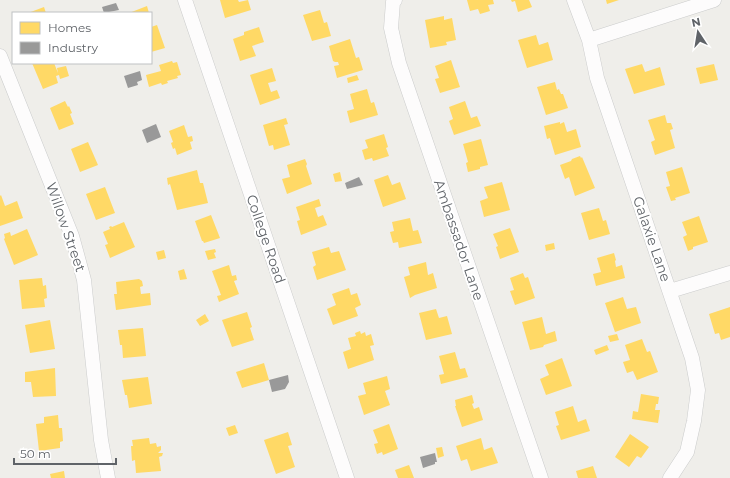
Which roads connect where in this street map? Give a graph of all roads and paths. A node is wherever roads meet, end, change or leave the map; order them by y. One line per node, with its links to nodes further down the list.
1 (185, 0): 10 (street, College Road)
2 (394, 0): 11 (street, Ambassador Lane)
3 (574, 0): 5 (street, Galaxie Lane)
4 (714, 0): 5 (street)
5 (588, 40): 8 (street, Galaxie Lane)
6 (0, 56): 9 (street, Willow Street)
7 (730, 272): 8 (street)
8 (670, 291): 12 (street, Galaxie Lane)
9 (108, 478)
10 (348, 478)
11 (541, 478)
12 (670, 478)

